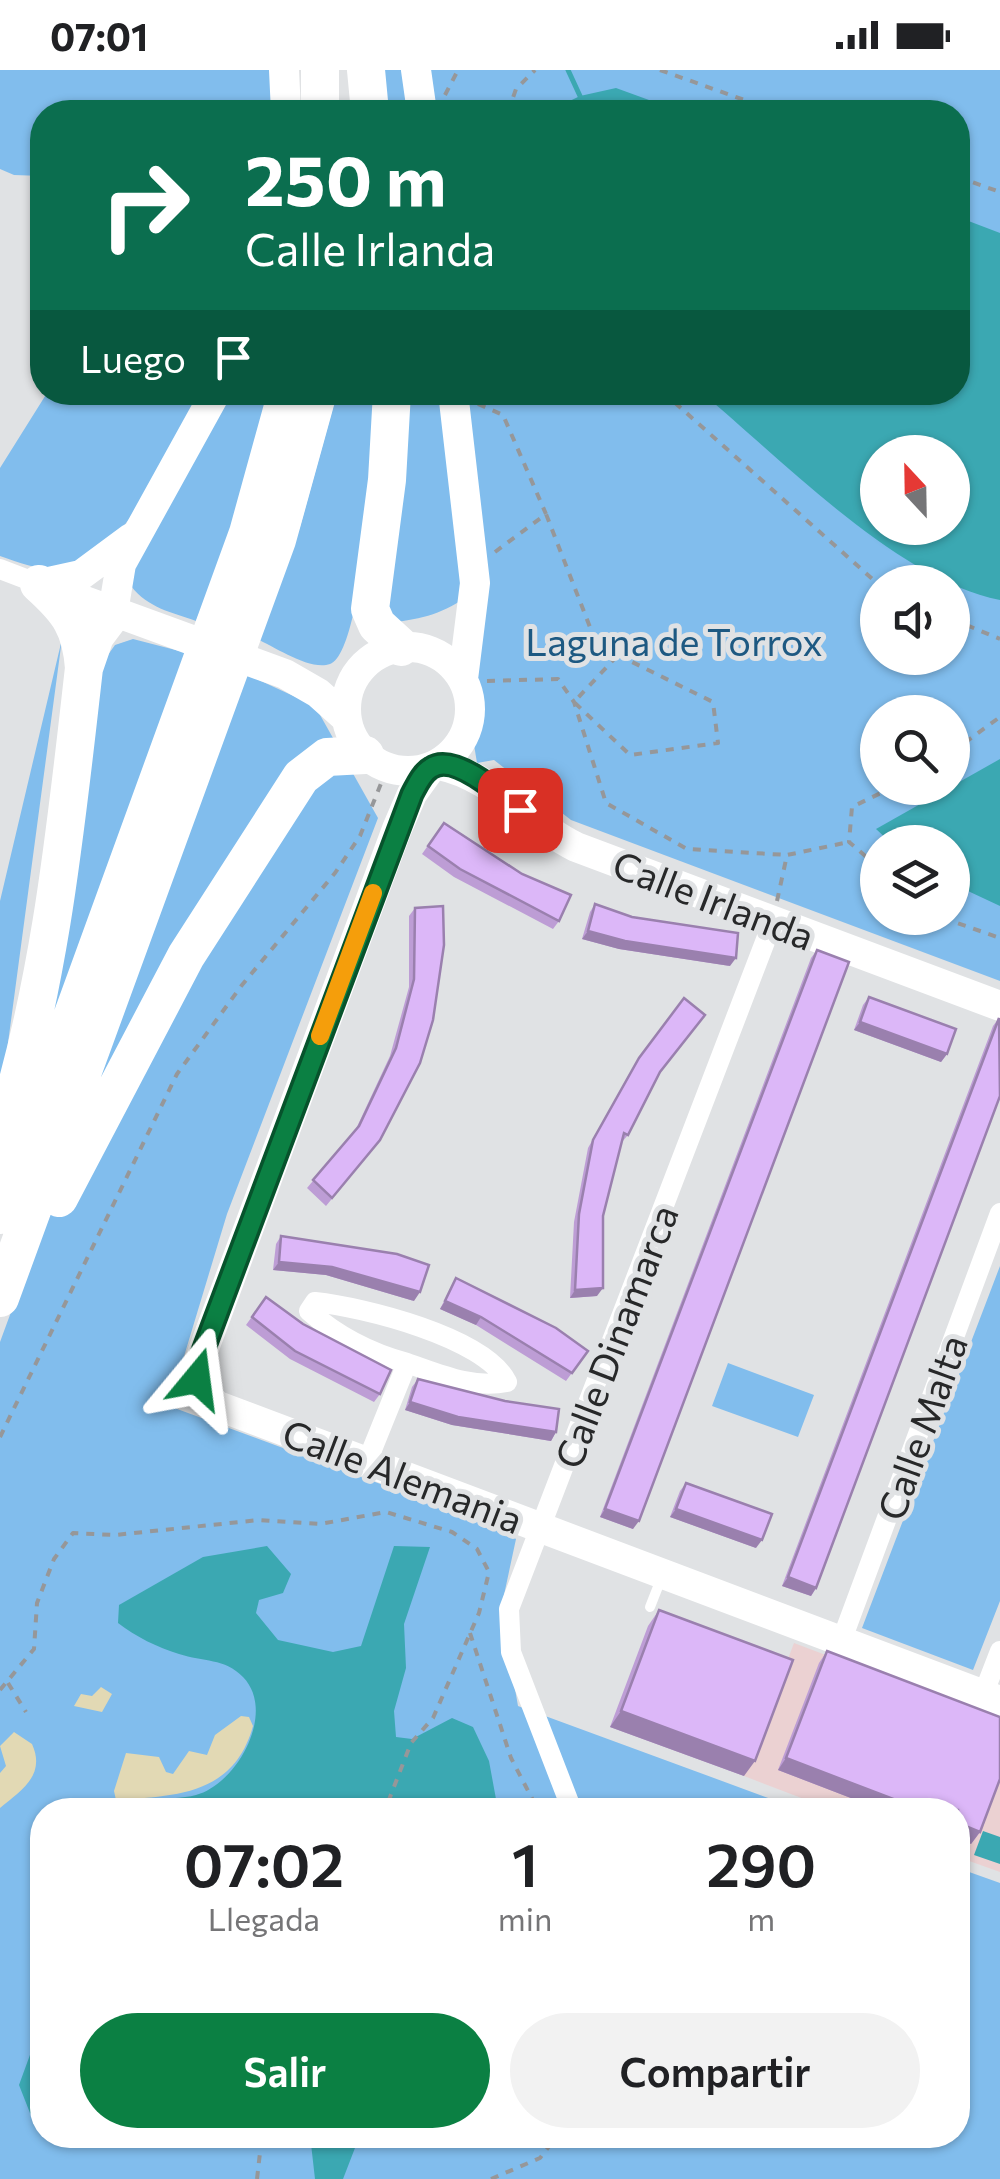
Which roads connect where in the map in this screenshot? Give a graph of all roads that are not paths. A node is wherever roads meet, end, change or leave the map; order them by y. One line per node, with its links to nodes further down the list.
1 (284, 70): 6 (street)
2 (320, 70): 7 (highway)
3 (350, 70): 8 (highway)
4 (366, 70): 9 (highway)
5 (416, 70): 10 (street)
6 (285, 100)
7 (320, 100)
8 (350, 100)
9 (369, 100)
10 (431, 100)
11 (210, 405): 16 (street)
12 (282, 405): 36 (highway)
13 (314, 405): 37 (highway)
14 (391, 405): 21 (highway)
15 (455, 405): 17 (street)
16 (136, 532): 19 (street); 20 (street)
17 (483, 568): 21 (street); 23 (street)
18 (0, 569): 19 (street)
19 (38, 584): 20 (street); 22 (highway)
20 (113, 612): 22 (highway); 25 (street)
21 (407, 647): 23 (street); 24 (street)
22 (84, 668): 34 (highway)
23 (474, 672): 27 (street)
24 (356, 673): 25 (street); 26 (street)
25 (285, 674): 26 (street)
26 (346, 718): 28 (street)
27 (466, 731): 29 (street); 30 (street, Calle Irlanda)
28 (377, 766): 29 (street); 31 (street); 37 (highway)
29 (434, 767): 30 (street, Calle Irlanda); 31 (street, Calle Alemania)
30 (497, 791): 32 (street, Calle Irlanda)
31 (396, 829): 39 (street, Calle Alemania)
32 (773, 920): 33 (street, Calle Irlanda); 40 (street, Calle Dinamarca)
33 (1000, 1006)
34 (0, 1141)
35 (1000, 1213): 43 (street, Calle Malta)
36 (0, 1214)
37 (1, 1296)
38 (407, 1363): 38 (street); 39 (street)
39 (368, 1462): 40 (street, Calle Alemania)
40 (543, 1528): 41 (street, Calle Alemania); 46 (street, Calle Dinamarca)
41 (663, 1574): 42 (lane); 43 (street, Calle Alemania)
42 (650, 1607)
43 (841, 1642): 45 (street, Calle Alemania)
44 (1000, 1651): 45 (street)
45 (992, 1698)
46 (567, 1798)

